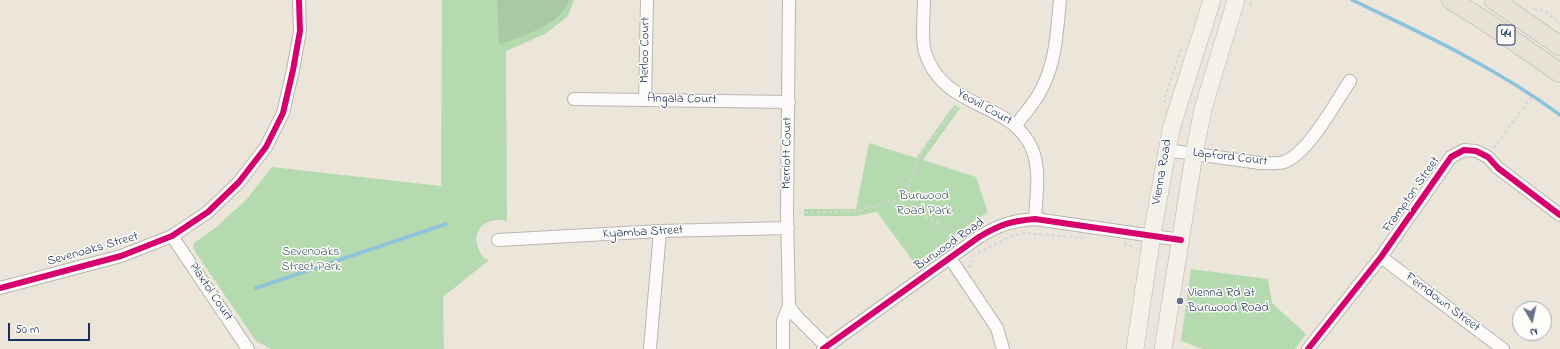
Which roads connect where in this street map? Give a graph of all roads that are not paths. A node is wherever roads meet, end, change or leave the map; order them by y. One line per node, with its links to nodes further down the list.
1 (299, 0): 24 (street, Sevenoaks Street)
2 (647, 0): 14 (street, Merloo Court)
3 (789, 0): 15 (street, Merriott Court)
4 (924, 0): 16 (street, Yeovil Court)
5 (1060, 0): 16 (street)
6 (1212, 0): 17 (main road, Vienna Road)
7 (1236, 0): 18 (main road)
8 (1451, 0): 11 (main road, 44)
9 (1494, 0): 10 (main road, 44)
10 (1560, 46)
11 (1560, 73)
12 (1350, 81): 18 (street, Lapford Court)
13 (574, 99): 14 (street, Angala Court)
14 (645, 100): 15 (street, Angala Court)
15 (789, 102): 21 (street, Merriott Court)
16 (1016, 125): 20 (street, Yeovil Court)
17 (1166, 150): 18 (street, Lapford Court); 23 (main road, Vienna Road)
18 (1194, 155): 26 (main road)
19 (1560, 214): 28 (street, Frampton Street)
20 (1035, 219): 23 (street, Burwood Road); 27 (street, Burwood Road)
21 (788, 228): 22 (street, Kyamba Street); 30 (street, Merriott Court)
22 (660, 231): 25 (street, Kyamba Street); 34 (street)
23 (1152, 235): 26 (street, Burwood Road); 36 (main road, Vienna Road)
24 (172, 236): 29 (street, Sevenoaks Street); 33 (street, Plaxtol Court)
25 (498, 240)
26 (1181, 240): 37 (main road)
27 (955, 255): 32 (street, Burwood Road); 35 (street)
28 (1381, 257): 38 (street, Frampton Street); 39 (street, Ferndown Street)
29 (0, 288)
30 (789, 306): 31 (street, Merriott Court); 32 (street)
31 (783, 348)
32 (824, 348)
33 (248, 349)
34 (650, 349)
35 (1003, 349)
36 (1135, 349)
37 (1163, 349)
38 (1308, 349)
39 (1503, 349)

